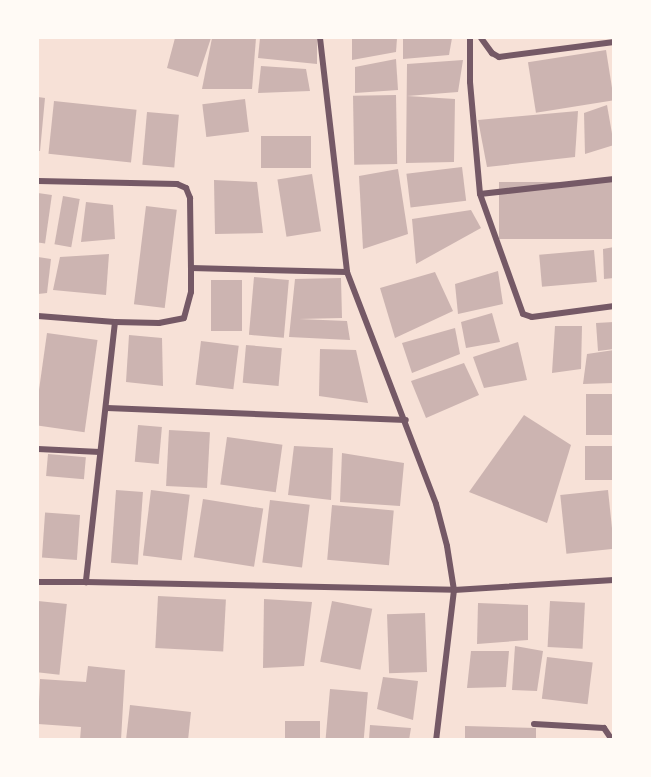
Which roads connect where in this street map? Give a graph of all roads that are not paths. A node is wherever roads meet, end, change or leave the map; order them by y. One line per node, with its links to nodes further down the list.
1 (320, 38): 9 (street)
2 (471, 38): 7 (street)
3 (482, 38): 4 (street)
4 (614, 42)
5 (614, 179): 7 (street)
6 (38, 182): 8 (street)
7 (480, 194): 10 (street)
8 (192, 268): 9 (street); 12 (street)
9 (347, 272): 14 (street)
10 (614, 306)
11 (38, 316): 12 (street)
12 (115, 322): 13 (street)
13 (107, 408): 14 (street); 16 (street)
14 (406, 420): 20 (street)
15 (38, 448): 16 (street)
16 (100, 452): 19 (street)
17 (614, 580): 20 (street)
18 (38, 582): 19 (street)
19 (86, 582): 20 (street)
20 (454, 591): 22 (street)
21 (534, 724): 23 (street)
22 (436, 740)
23 (612, 740)

